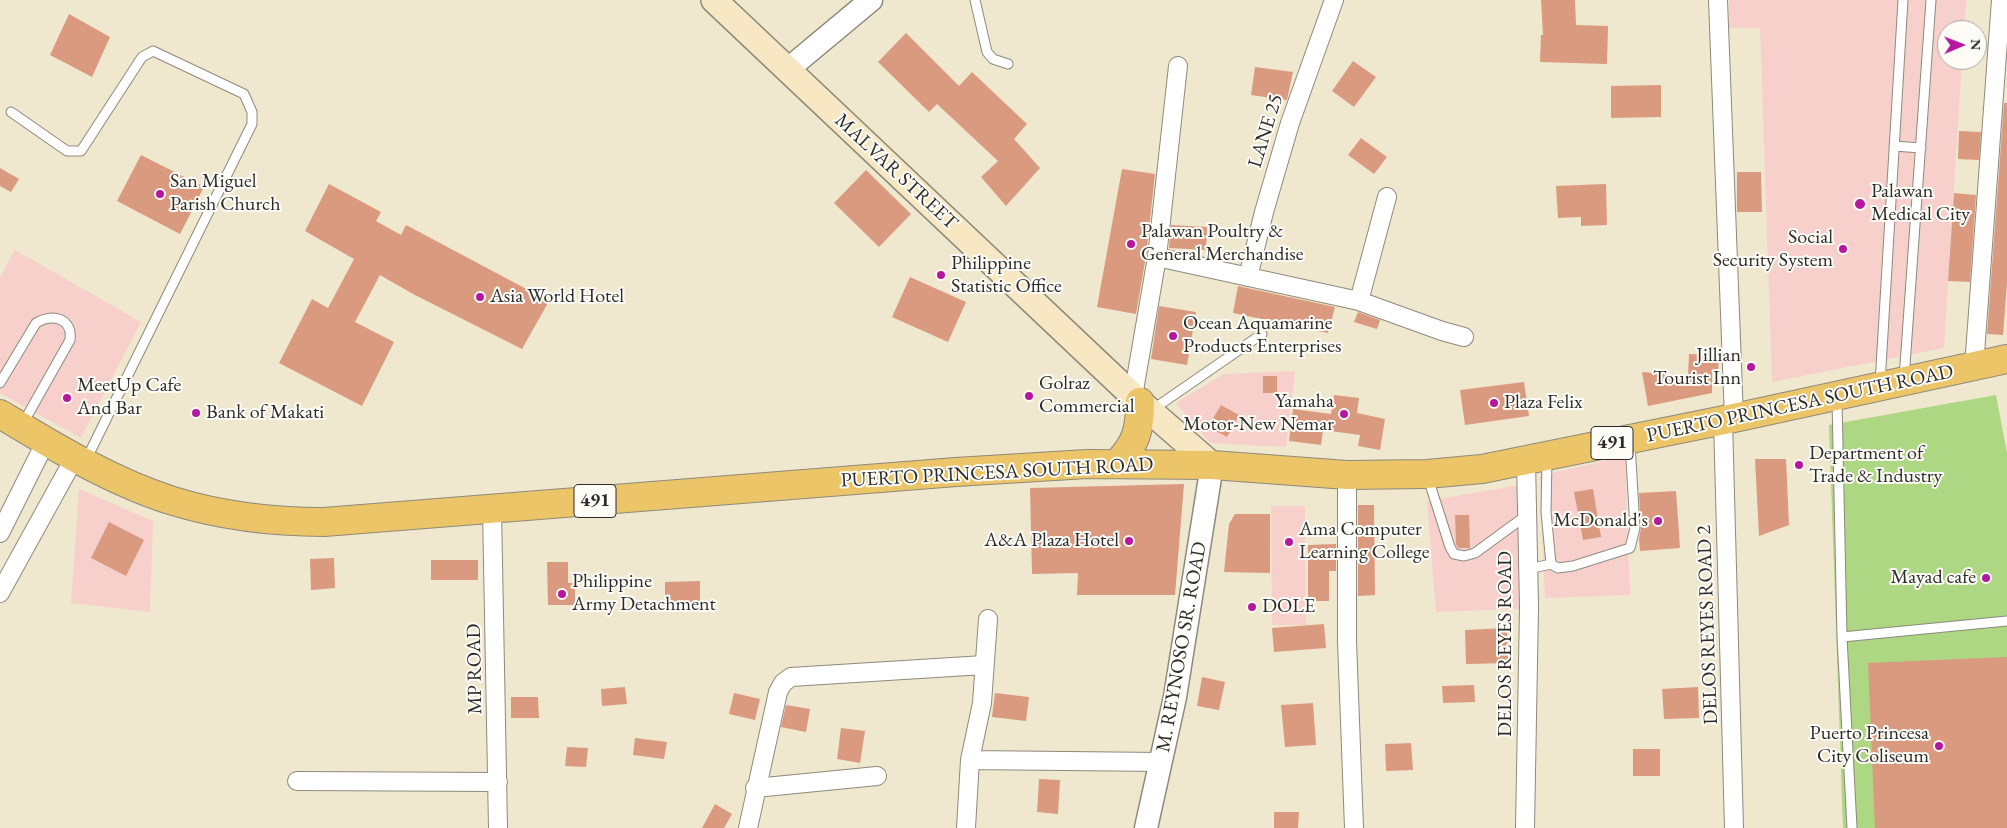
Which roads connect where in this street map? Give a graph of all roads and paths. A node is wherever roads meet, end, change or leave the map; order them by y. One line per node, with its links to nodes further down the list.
1 (714, 0): 11 (main road, MALVAR STREET)
2 (871, 0): 11 (street)
3 (975, 0): 9 (lane)
4 (1334, 0): 17 (street, LANE 25)
5 (1718, 0): 27 (street, DELOS REYES ROAD 2)
6 (1903, 0): 13 (lane)
7 (1931, 0): 14 (lane)
8 (2001, 0): 22 (street)
9 (1008, 64)
10 (1178, 66): 16 (street)
11 (787, 70): 26 (main road, MALVAR STREET)
12 (11, 112): 32 (lane)
13 (1894, 146): 14 (lane); 24 (lane)
14 (1921, 148): 24 (lane)
15 (1387, 197): 18 (street)
16 (1157, 258): 17 (street); 26 (street)
17 (1248, 277): 18 (street)
18 (1359, 301): 20 (street)
19 (1262, 334): 26 (lane)
20 (1464, 337)
21 (2007, 359): 22 (main road, PUERTO PRINCESA SOUTH ROAD / 491)
22 (1974, 367): 24 (main road, PUERTO PRINCESA SOUTH ROAD / 491)
23 (0, 383): 28 (lane)
24 (1892, 384): 25 (main road, PUERTO PRINCESA SOUTH ROAD / 491)
25 (1837, 396): 27 (main road, PUERTO PRINCESA SOUTH ROAD / 491); 45 (lane)
26 (1141, 403): 33 (main road); 34 (main road, MALVAR STREET)
27 (1729, 419): 29 (main road, PUERTO PRINCESA SOUTH ROAD / 491); 59 (street, DELOS REYES ROAD 2)
28 (10, 420): 30 (main road, PUERTO PRINCESA SOUTH ROAD / 491)
29 (1630, 439): 31 (main road, PUERTO PRINCESA SOUTH ROAD / 491); 40 (lane)
30 (46, 442): 32 (main road, PUERTO PRINCESA SOUTH ROAD / 491); 39 (street)
31 (1536, 458): 35 (main road, PUERTO PRINCESA SOUTH ROAD / 491); 38 (street, DELOS REYES ROAD); 40 (lane)
32 (80, 460): 37 (main road, PUERTO PRINCESA SOUTH ROAD / 491); 42 (street)
33 (1116, 464): 34 (main road, PUERTO PRINCESA SOUTH ROAD / 491); 37 (main road, PUERTO PRINCESA SOUTH ROAD / 491)
34 (1212, 465): 36 (main road, PUERTO PRINCESA SOUTH ROAD / 491); 48 (street, M. REYNOSO SR. ROAD)
35 (1426, 474): 36 (main road, PUERTO PRINCESA SOUTH ROAD / 491); 38 (lane)
36 (1347, 475): 57 (street)
37 (492, 509): 51 (street, MP ROAD)
38 (1527, 514): 41 (street, DELOS REYES ROAD)
39 (0, 533)
40 (1551, 564): 41 (lane)
41 (1528, 569): 58 (street, DELOS REYES ROAD)
42 (0, 593)
43 (988, 619): 46 (street)
44 (2007, 621): 45 (lane)
45 (1842, 637): 60 (lane)
46 (984, 665): 47 (street); 52 (street)
47 (970, 760): 48 (street); 55 (street)
48 (1161, 762): 56 (street, M. REYNOSO SR. ROAD)
49 (877, 776): 52 (street)
50 (298, 781): 51 (street)
51 (498, 782): 53 (street, MP ROAD)
52 (755, 788): 54 (street)
53 (498, 828)
54 (748, 828)
55 (966, 828)
56 (1146, 828)
57 (1354, 828)
58 (1525, 828)
59 (1734, 828)
60 (1852, 828)

